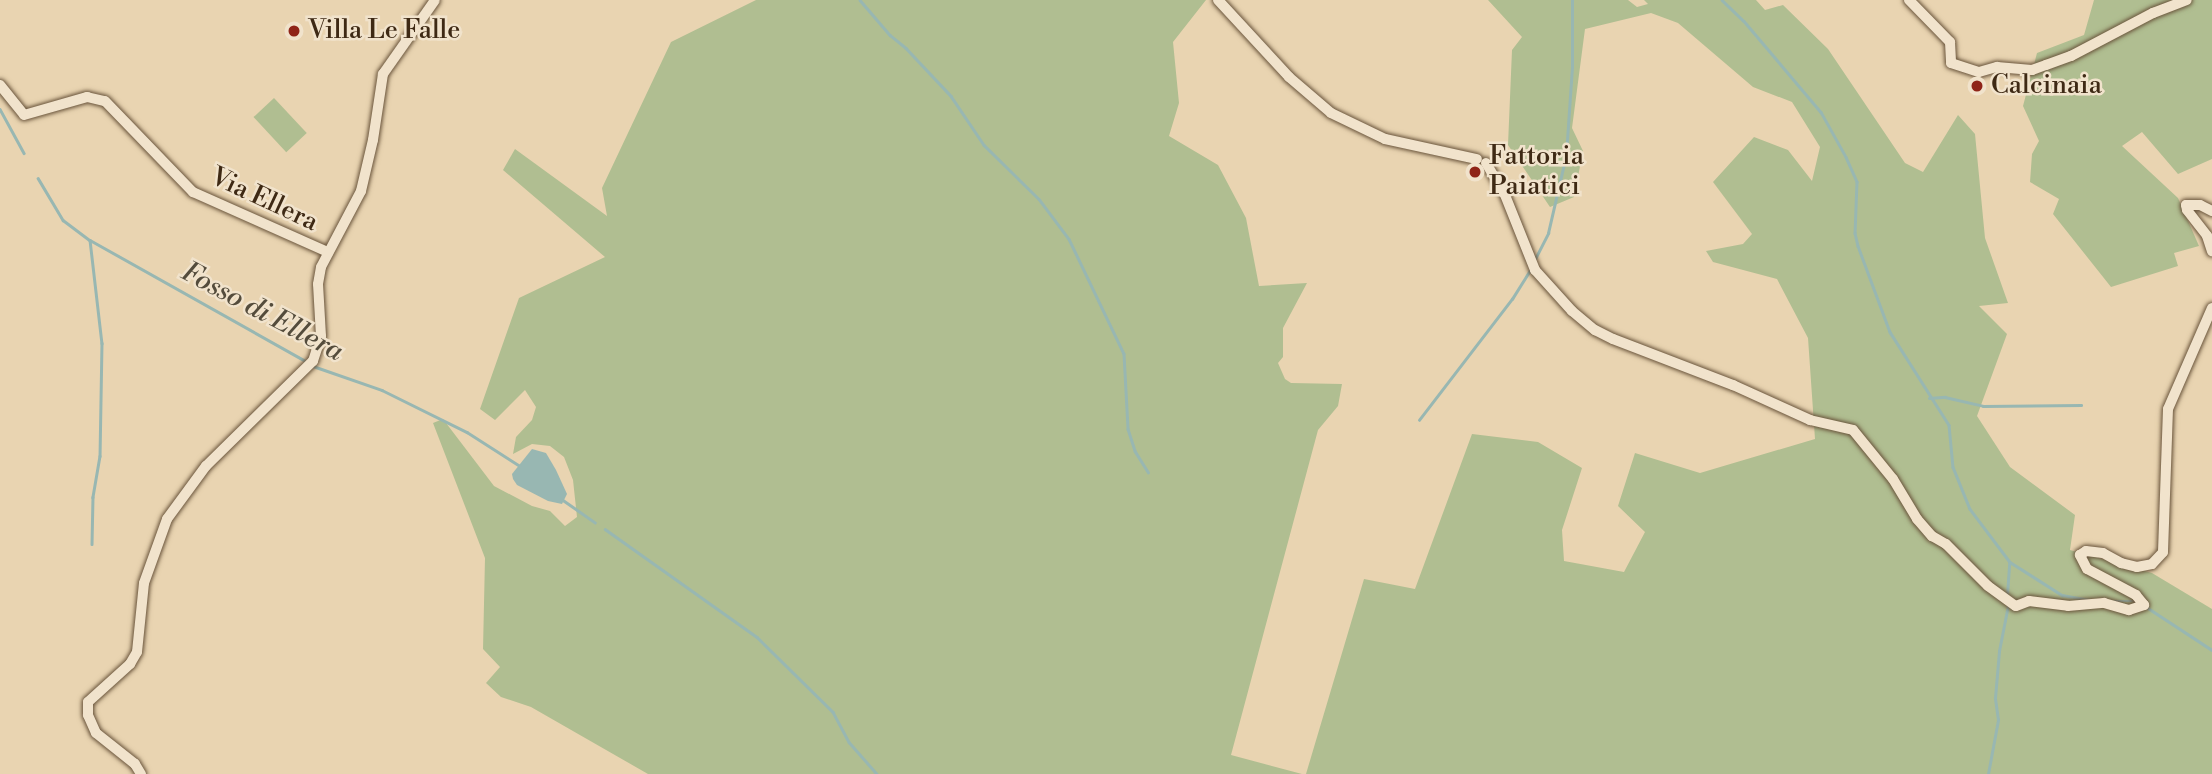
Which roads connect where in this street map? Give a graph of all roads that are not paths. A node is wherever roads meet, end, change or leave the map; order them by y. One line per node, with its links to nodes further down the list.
1 (435, 0): 8 (street, Via Ellera)
2 (1218, 0): 9 (street)
3 (1909, 0): 4 (street)
4 (2187, 0)
5 (0, 85): 8 (street, Via Ellera)
6 (2212, 211): 7 (street)
7 (2212, 251)
8 (328, 253): 10 (street)
9 (2212, 308)
10 (141, 774)

